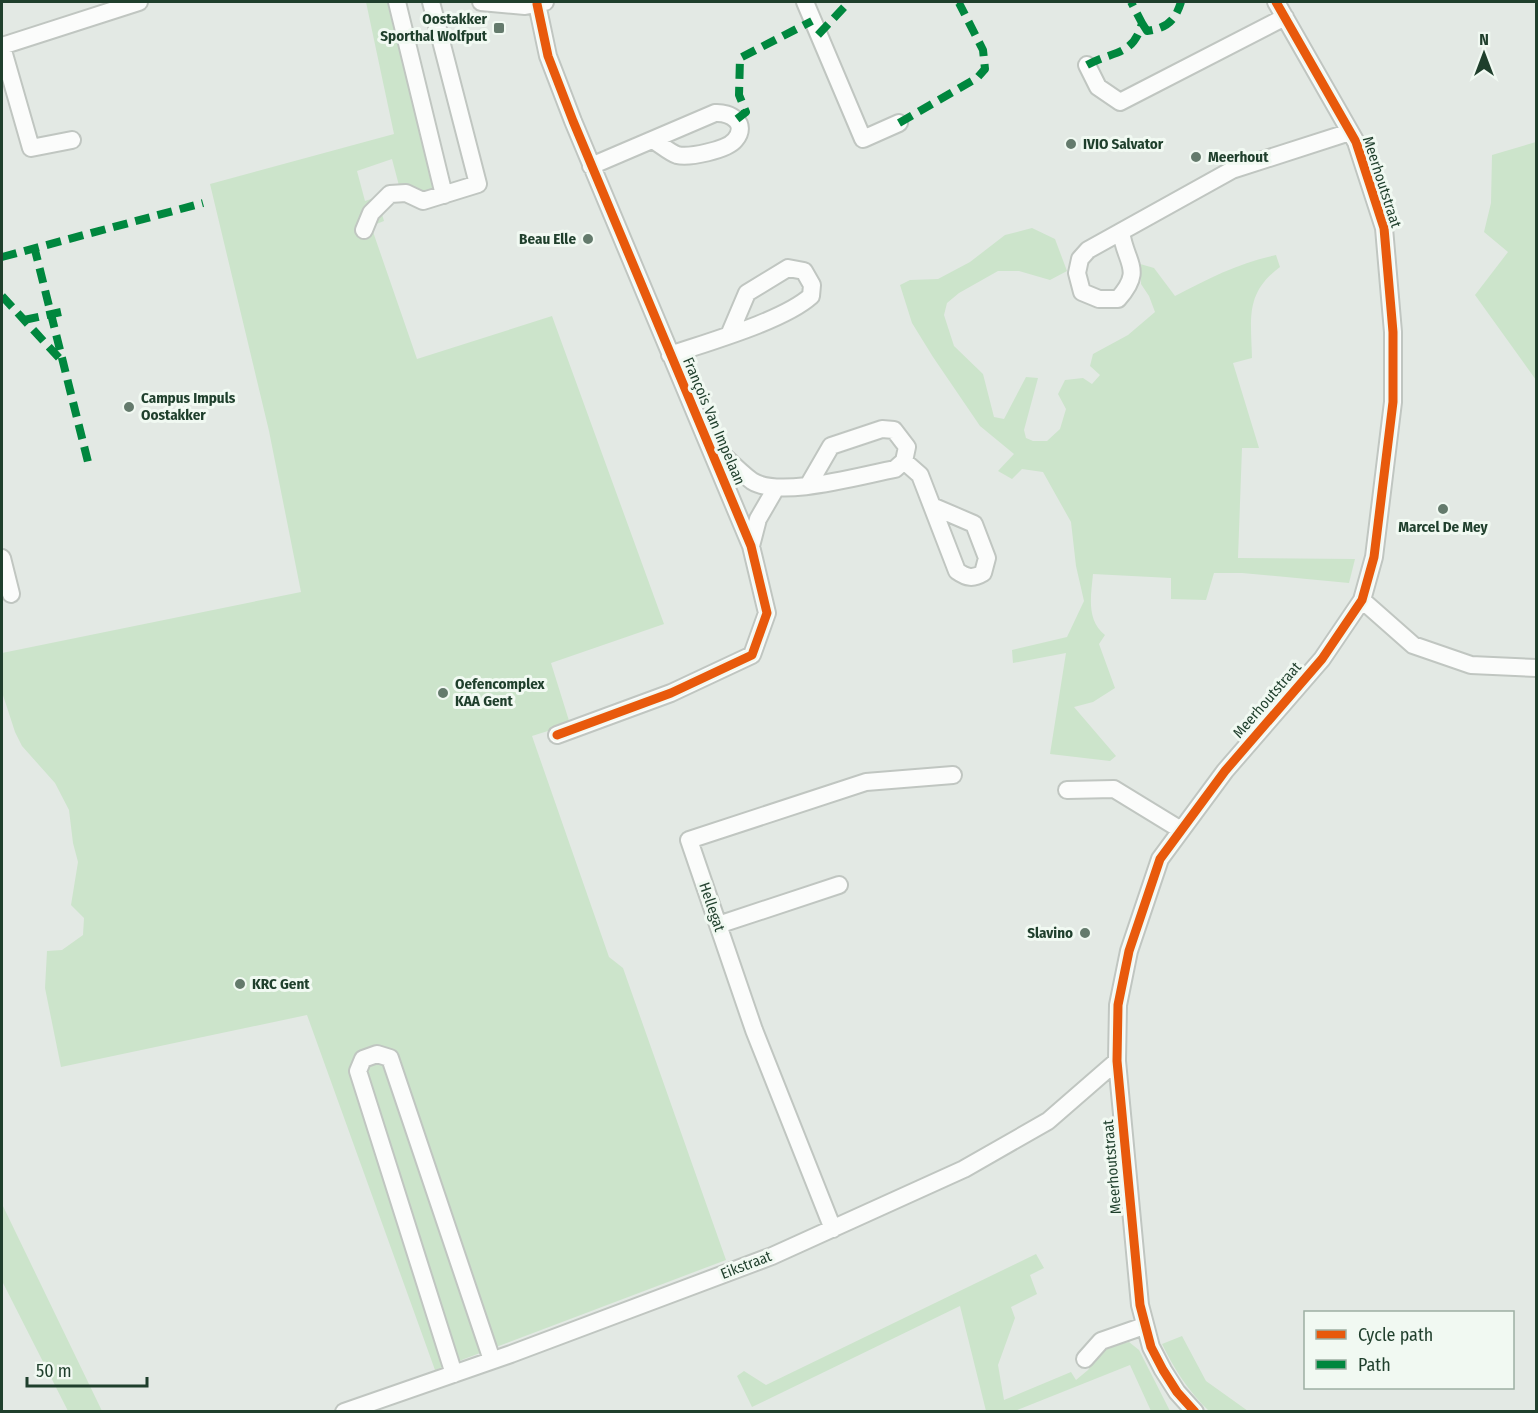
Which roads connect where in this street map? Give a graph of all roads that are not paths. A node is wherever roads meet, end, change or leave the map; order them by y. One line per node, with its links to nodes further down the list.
1 (139, 2): 9 (street)
2 (397, 2): 16 (street)
3 (431, 2): 16 (street)
4 (481, 2): 7 (street)
5 (805, 2): 11 (street)
6 (1276, 2): 8 (street, Meerhoutstraat)
7 (541, 3): 15 (street, François Van Impelaan)
8 (1285, 17): 10 (street); 12 (street, Meerhoutstraat)
9 (2, 47): 13 (street)
10 (1087, 65)
11 (899, 123)
12 (1350, 132): 18 (street); 29 (street, Meerhoutstraat)
13 (72, 140)
14 (653, 140): 15 (street)
15 (591, 166): 20 (street, François Van Impelaan)
16 (444, 195): 17 (street)
17 (364, 230)
18 (1121, 231)
19 (730, 333): 19 (street, François Van Impelaan); 20 (street, François Van Impelaan)
20 (670, 356): 21 (street, François Van Impelaan)
21 (705, 438): 24 (street, François Van Impelaan); 26 (street, François Van Impelaan)
22 (904, 460): 23 (street); 23 (street); 25 (street)
23 (809, 484): 24 (street)
24 (776, 489): 26 (street)
25 (932, 506)
26 (751, 546): 31 (street, François Van Impelaan)
27 (2, 558): 28 (street)
28 (12, 594)
29 (1362, 600): 30 (street); 34 (street, Meerhoutstraat)
30 (1536, 668)
31 (557, 735)
32 (953, 775): 36 (street, Hellegat)
33 (1067, 790): 34 (street)
34 (1181, 830): 37 (street, Meerhoutstraat)
35 (839, 885): 36 (street)
36 (718, 925): 38 (street, Hellegat)
37 (1117, 1061): 38 (street, Eikstraat); 39 (street, Meerhoutstraat)
38 (833, 1228): 41 (street, Eikstraat)
39 (1144, 1326): 40 (street); 44 (street, Meerhoutstraat)
40 (1085, 1359)
41 (492, 1360): 42 (street, Eikstraat); 42 (street)
42 (454, 1374): 43 (street, Eikstraat)
43 (344, 1412)
44 (1195, 1412)

